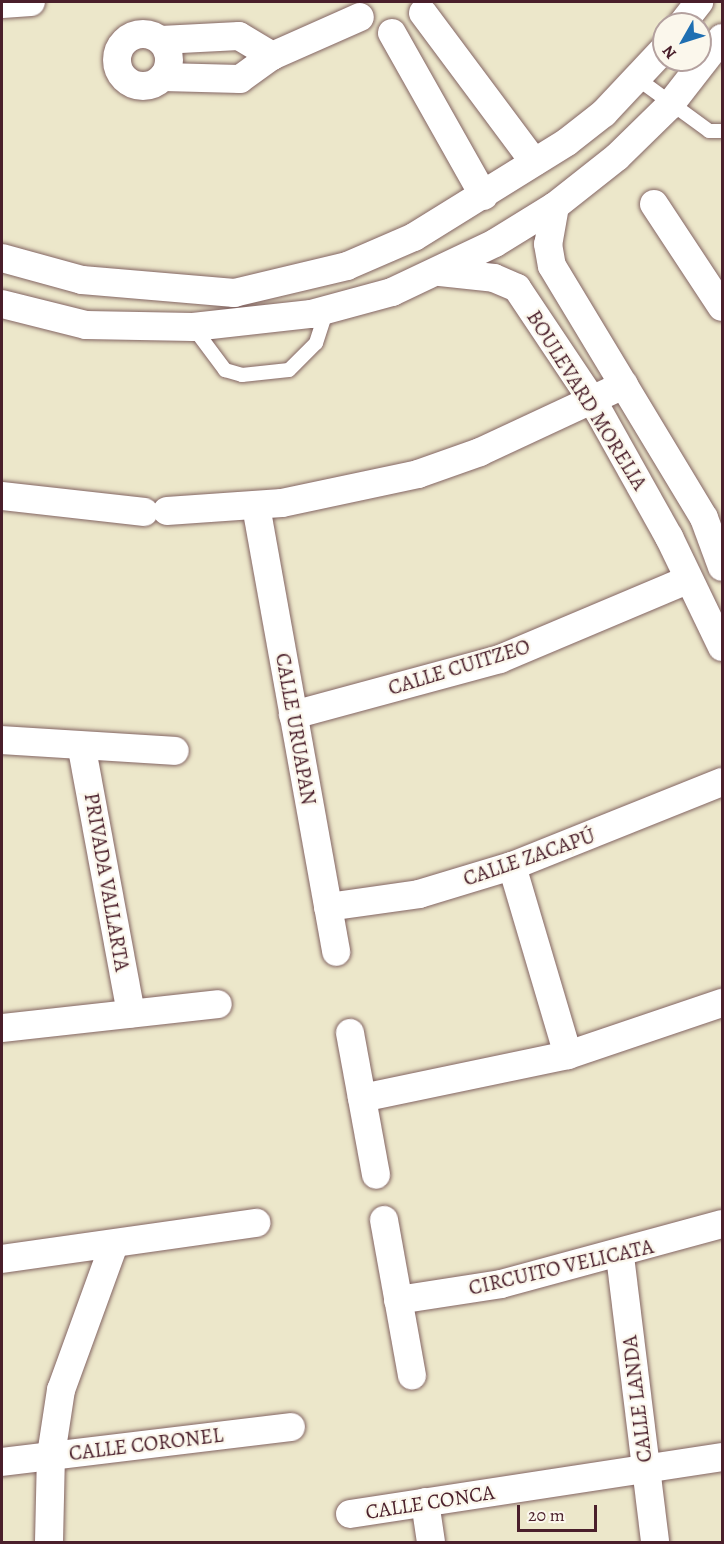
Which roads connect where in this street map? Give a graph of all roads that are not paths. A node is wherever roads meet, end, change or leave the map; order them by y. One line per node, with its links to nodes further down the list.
1 (31, 2): 2 (street)
2 (2, 4)
3 (424, 7): 5 (street); 14 (street)
4 (357, 9): 5 (street); 8 (street)
5 (392, 33): 15 (street)
6 (723, 38): 12 (street)
7 (161, 40): 8 (street); 10 (street); 10 (street)
8 (272, 56): 10 (street)
9 (652, 63): 11 (street)
10 (163, 77)
11 (638, 79): 12 (lane); 14 (street)
12 (669, 106): 13 (lane); 17 (street)
13 (723, 131)
14 (534, 162): 15 (street)
15 (484, 196): 22 (street)
16 (654, 204): 24 (street)
17 (555, 206): 19 (street, BOULEVARD MORELIA); 20 (street)
18 (2, 258): 22 (street)
19 (552, 266): 21 (street); 28 (street, BOULEVARD MORELIA)
20 (440, 272): 21 (street, BOULEVARD MORELIA); 25 (street)
21 (517, 288): 29 (street, BOULEVARD MORELIA)
22 (234, 293): 26 (street)
23 (3, 305): 27 (street)
24 (723, 307)
25 (327, 310): 26 (street); 27 (lane)
26 (239, 326): 27 (street)
27 (193, 327)
28 (624, 385): 29 (street); 32 (street, BOULEVARD MORELIA)
29 (594, 403): 31 (street); 33 (street, BOULEVARD MORELIA)
30 (2, 496): 31 (street)
31 (256, 506): 37 (street, CALLE URUAPAN)
32 (713, 517): 33 (street); 34 (street, BOULEVARD MORELIA)
33 (669, 537): 35 (street, BOULEVARD MORELIA)
34 (723, 567)
35 (687, 580): 36 (street, BOULEVARD MORELIA); 37 (street, CALLE CUITZEO)
36 (723, 647)
37 (293, 715): 43 (street, CALLE URUAPAN)
38 (2, 740): 39 (street)
39 (82, 749): 40 (street); 47 (street, PRIVADA VALLARTA)
40 (175, 751)
41 (723, 782): 42 (street, CALLE ZACAPÚ)
42 (512, 866): 43 (street, CALLE ZACAPÚ); 50 (street)
43 (328, 907): 44 (street, CALLE URUAPAN)
44 (336, 952)
45 (723, 1003): 50 (street)
46 (218, 1004): 47 (street)
47 (131, 1014): 48 (street)
48 (2, 1028)
49 (350, 1033): 51 (street)
50 (568, 1054): 51 (street)
51 (362, 1098): 52 (street)
52 (376, 1175)
53 (384, 1220): 59 (street)
54 (256, 1223): 56 (street)
55 (723, 1224): 57 (street, CIRCUITO VELICATA)
56 (114, 1244): 58 (street); 62 (street)
57 (620, 1256): 59 (street, CIRCUITO VELICATA); 65 (street, CALLE LANDA)
58 (2, 1259)
59 (398, 1300): 60 (street)
60 (412, 1376)
61 (291, 1427): 62 (street, CALLE CORONEL)
62 (51, 1455): 64 (street, CALLE CORONEL); 68 (street)
63 (723, 1457): 65 (street, CALLE CONCA)
64 (2, 1462)
65 (645, 1469): 66 (street, CALLE CONCA); 70 (street, CALLE LANDA)
66 (425, 1502): 67 (street, CALLE CONCA); 69 (street)
67 (350, 1514)
68 (49, 1542)
69 (431, 1542)
70 (654, 1542)

